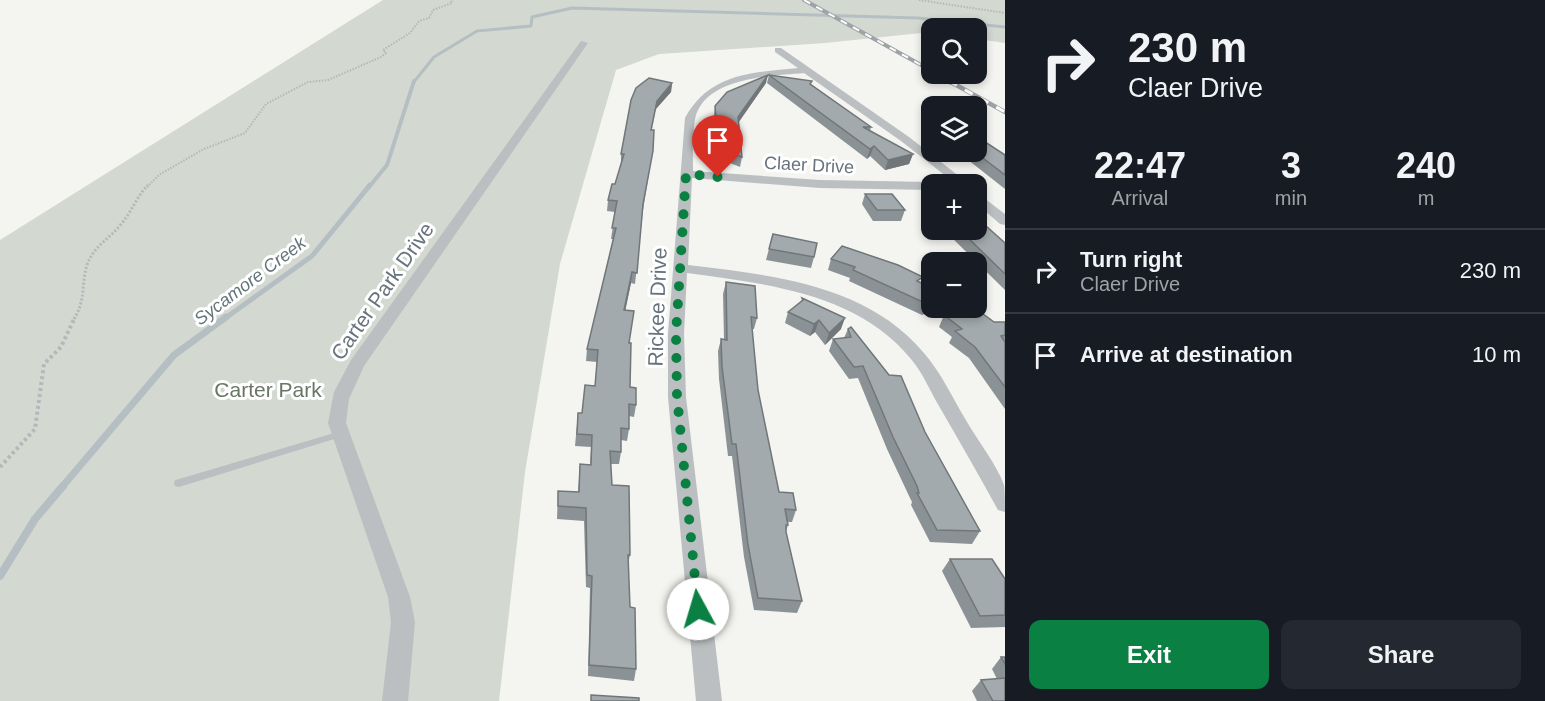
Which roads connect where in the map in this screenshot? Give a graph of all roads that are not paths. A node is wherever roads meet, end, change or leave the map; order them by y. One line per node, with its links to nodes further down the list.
1 (585, 43): 10 (street, Carter Park Drive)
2 (778, 50): 3 (street)
3 (805, 70): 4 (street, Rickee Drive); 5 (street)
4 (686, 174): 6 (street, Claer Drive); 9 (street, Rickee Drive)
5 (950, 174)
6 (921, 186)
7 (987, 205): 8 (street)
8 (1005, 221)
9 (681, 268): 12 (street); 14 (street, Rickee Drive)
10 (341, 434): 11 (lane); 13 (street, Carter Park Drive)
11 (179, 483)
12 (1005, 504)
13 (395, 701)
14 (709, 701)

